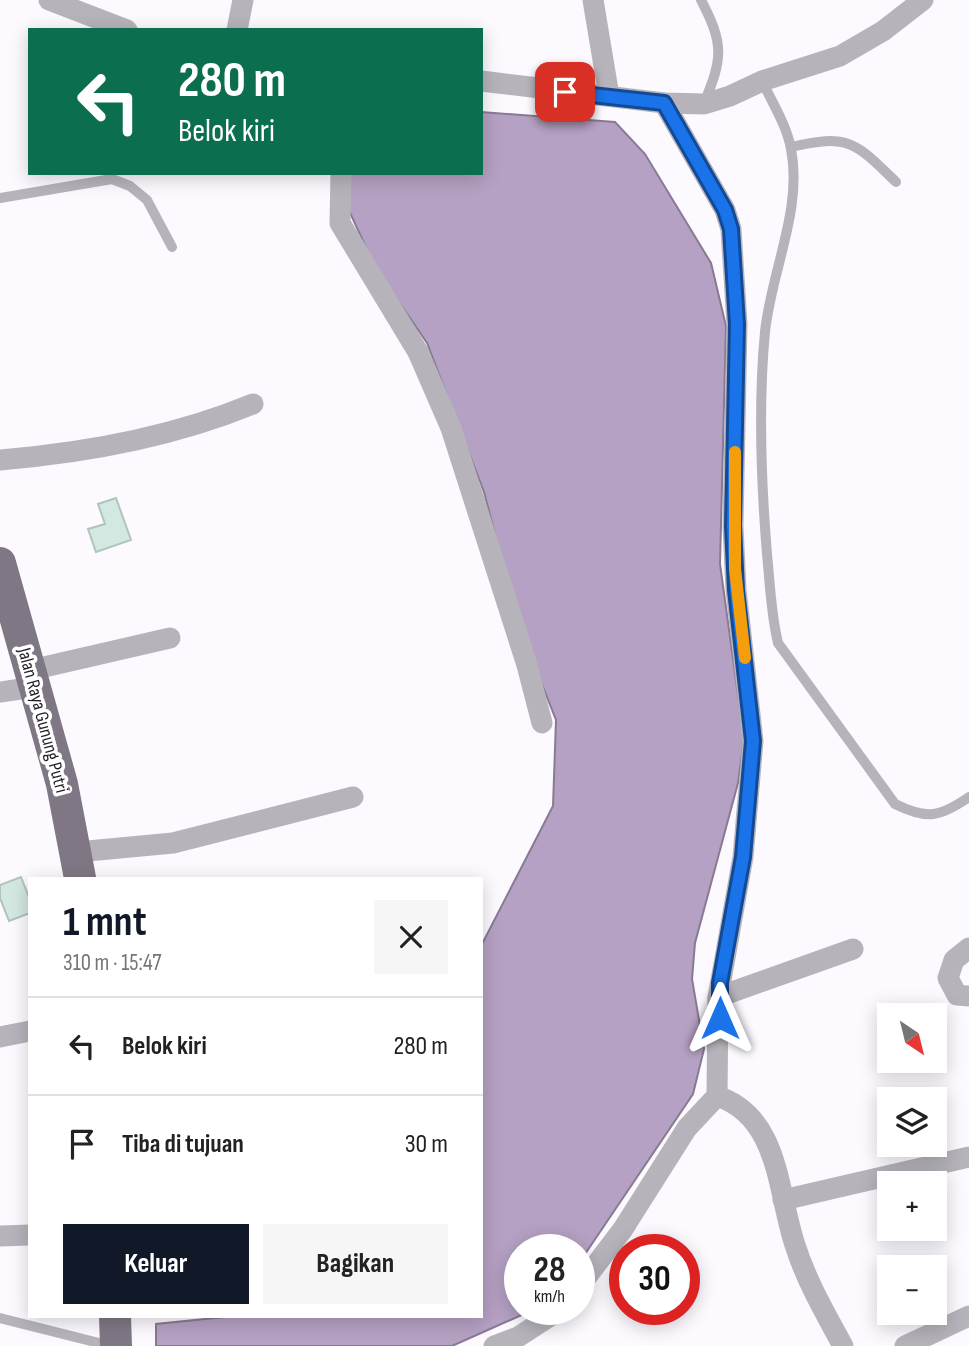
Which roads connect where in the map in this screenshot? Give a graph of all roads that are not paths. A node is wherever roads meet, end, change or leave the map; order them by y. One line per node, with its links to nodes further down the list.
1 (50, 0): 6 (street)
2 (243, 0): 7 (street)
3 (593, 0): 10 (street)
4 (701, 0): 12 (lane)
5 (923, 0): 8 (street)
6 (122, 28)
7 (237, 28)
8 (762, 80): 12 (street); 13 (lane)
9 (483, 81): 10 (street)
10 (609, 96): 11 (street)
11 (664, 103): 12 (street); 31 (street)
12 (704, 104)
13 (791, 147): 15 (lane); 26 (lane)
14 (341, 175): 24 (street)
15 (897, 182)
16 (0, 198): 17 (lane)
17 (172, 247)
18 (253, 404): 19 (street)
19 (0, 460)
20 (0, 563): 22 (main road, Jalan Raya Gunung Putri)
21 (170, 638): 22 (street)
22 (32, 678): 23 (street); 27 (main road, Jalan Raya Gunung Putri)
23 (0, 692)
24 (542, 723)
25 (353, 797): 27 (street)
26 (969, 797)
27 (79, 865)
28 (969, 948): 30 (street)
29 (853, 949): 31 (street)
30 (969, 996)
31 (718, 997): 34 (street)
32 (28, 1031): 33 (street)
33 (0, 1037)
34 (717, 1096): 36 (street); 39 (street)
35 (969, 1157): 36 (street)
36 (783, 1200): 46 (street)
37 (28, 1235): 38 (street)
38 (0, 1236)
39 (595, 1266)
40 (969, 1316): 47 (street)
41 (0, 1318): 44 (lane)
42 (115, 1318): 44 (main road)
43 (536, 1325): 45 (street)
44 (114, 1346)
45 (494, 1346)
46 (843, 1346)
47 (905, 1346)

